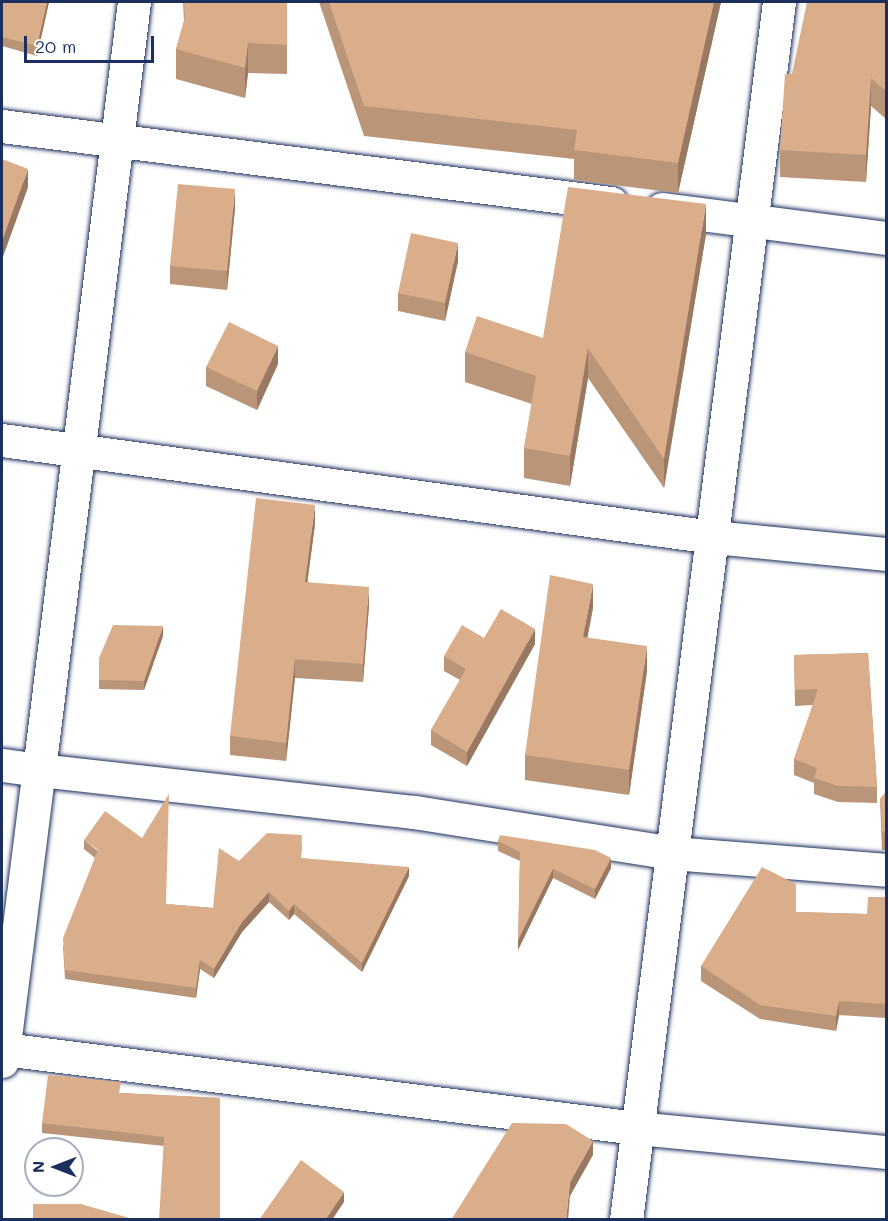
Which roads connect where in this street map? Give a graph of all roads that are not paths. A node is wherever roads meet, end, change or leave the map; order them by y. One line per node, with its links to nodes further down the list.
1 (134, 2): 4 (street)
2 (779, 2): 5 (street)
3 (2, 126): 4 (street)
4 (118, 139): 5 (street); 8 (street)
5 (751, 221): 6 (street); 9 (street)
6 (886, 238)
7 (2, 440): 8 (street)
8 (79, 450): 9 (street); 12 (street)
9 (713, 537): 10 (street); 13 (street)
10 (886, 554)
11 (2, 765): 12 (street)
12 (39, 770): 13 (street); 15 (street)
13 (672, 853): 14 (street); 16 (street)
14 (886, 870)
15 (2, 1055): 16 (street)
16 (636, 1128): 17 (street); 18 (street)
17 (886, 1152)
18 (626, 1220)

